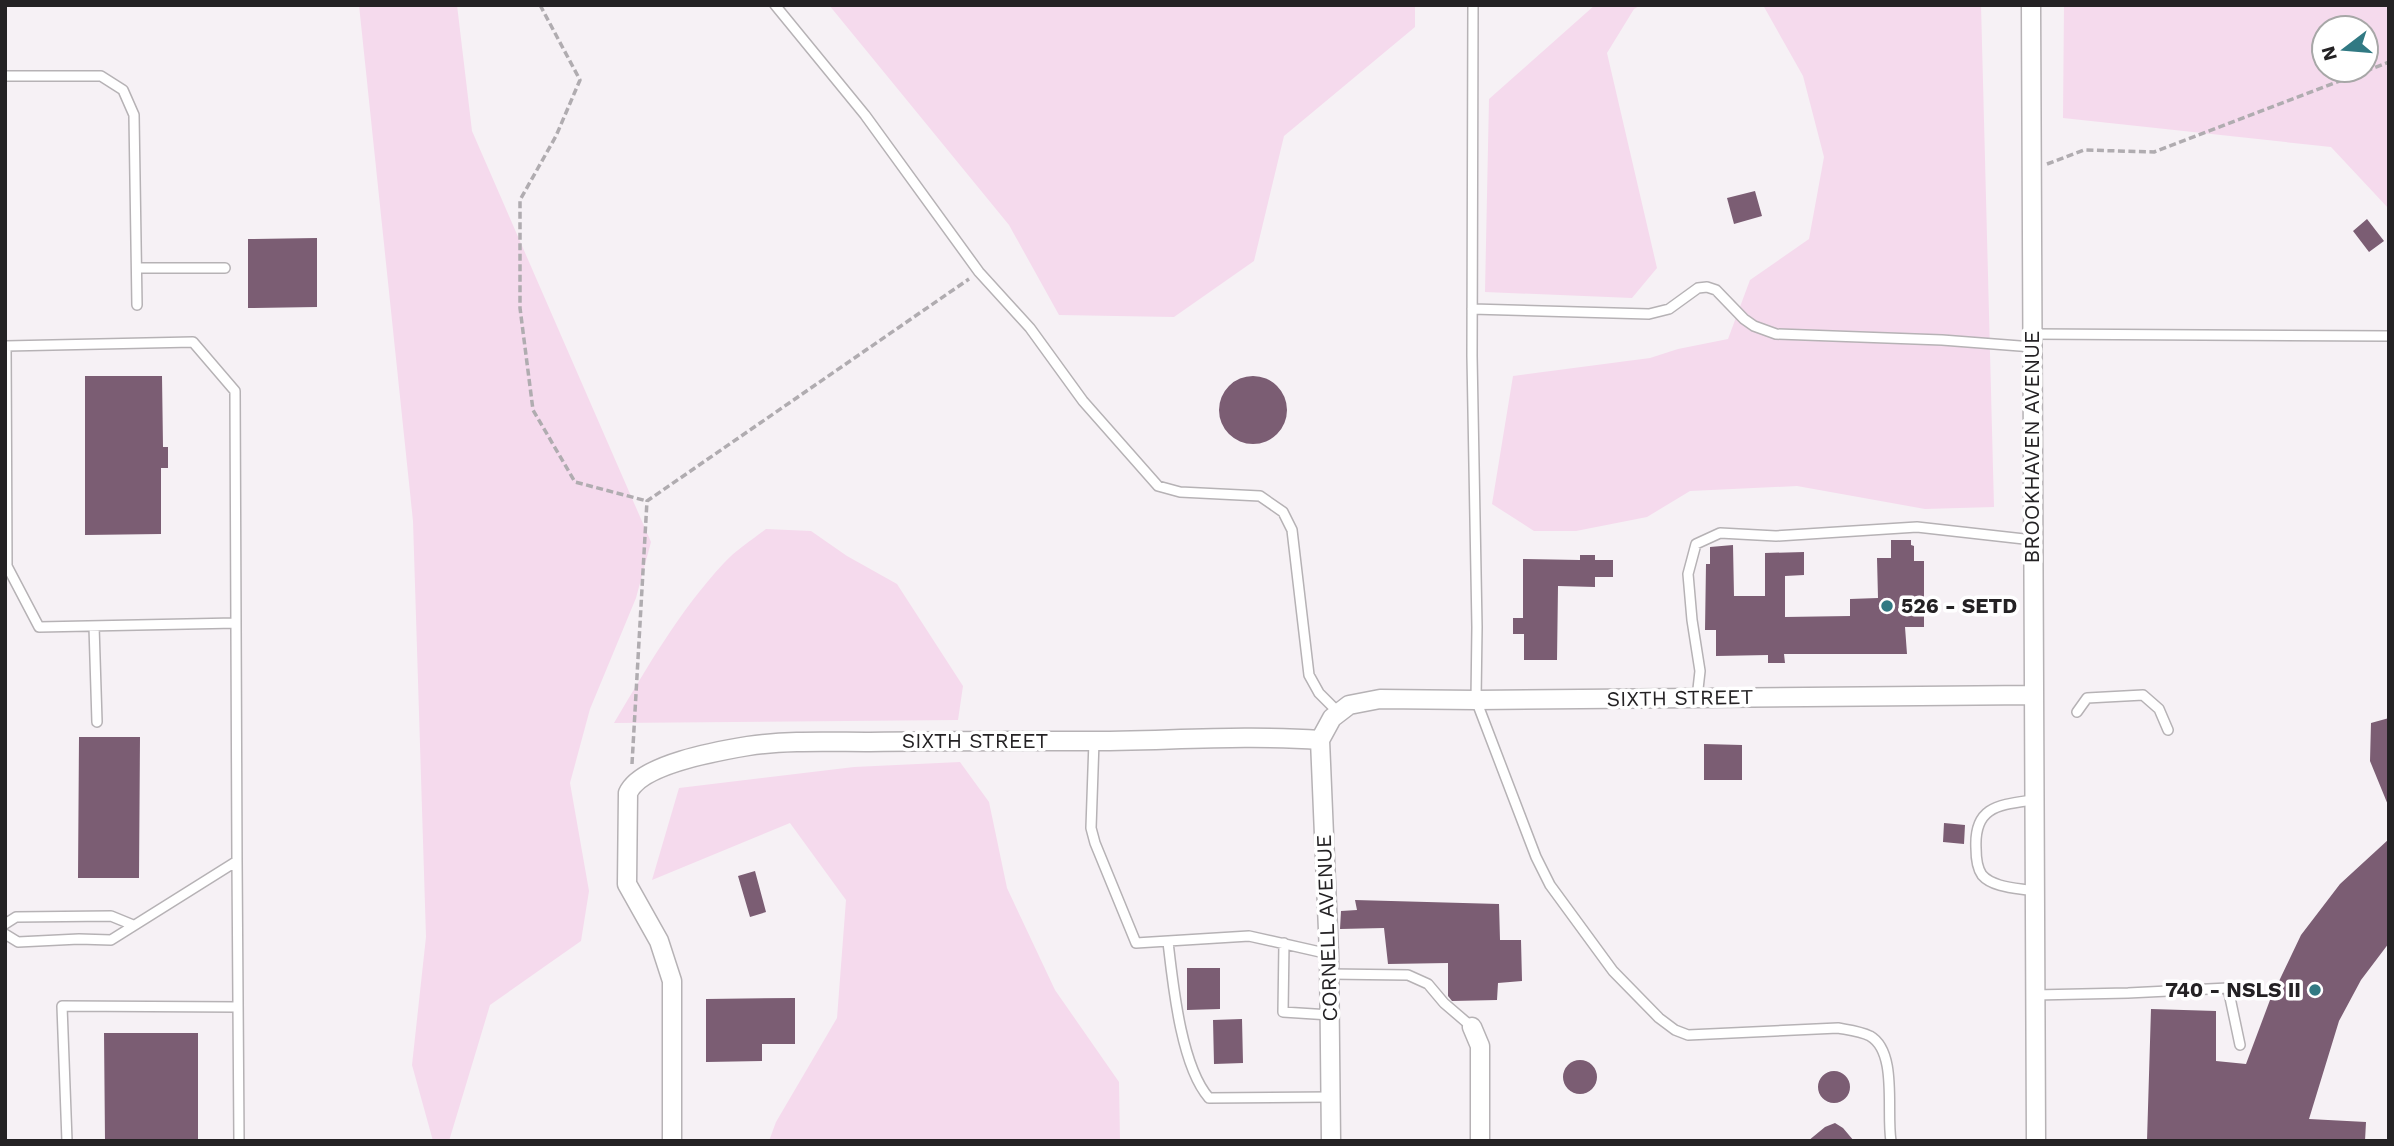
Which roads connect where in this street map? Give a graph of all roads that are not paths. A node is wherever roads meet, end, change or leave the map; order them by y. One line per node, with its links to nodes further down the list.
1 (775, 5): 18 (lane)
2 (1473, 5): 8 (lane)
3 (2031, 5): 10 (street, BROOKHAVEN AVENUE)
4 (5, 76): 5 (lane)
5 (137, 268): 6 (lane); 7 (lane)
6 (225, 268)
7 (137, 305)
8 (1472, 309): 10 (lane); 16 (lane)
9 (2389, 336): 10 (lane)
10 (2033, 340): 11 (street, BROOKHAVEN AVENUE)
11 (2033, 540): 14 (street, BROOKHAVEN AVENUE); 15 (lane)
12 (236, 623): 13 (lane); 13 (lane); 24 (lane)
13 (94, 626): 19 (lane)
14 (2033, 695): 15 (street, SIXTH STREET); 23 (street, BROOKHAVEN AVENUE)
15 (1698, 698): 16 (street, SIXTH STREET)
16 (1476, 700): 18 (street, SIXTH STREET); 44 (lane)
17 (2077, 712): 20 (lane)
18 (1336, 716): 21 (street)
19 (97, 722)
20 (2168, 730)
21 (1320, 740): 22 (street, SIXTH STREET); 31 (street, CORNELL AVENUE)
22 (1094, 741): 29 (lane); 41 (street, SIXTH STREET)
23 (2033, 800): 25 (street, BROOKHAVEN AVENUE); 25 (lane)
24 (237, 861): 27 (lane); 34 (lane)
25 (2034, 891): 33 (street, BROOKHAVEN AVENUE)
26 (5, 924): 27 (lane)
27 (133, 925): 28 (lane)
28 (5, 934)
29 (1168, 942): 30 (lane); 38 (lane)
30 (1284, 943): 31 (lane); 35 (lane)
31 (1329, 954): 32 (street, CORNELL AVENUE)
32 (1329, 974): 35 (street, CORNELL AVENUE); 36 (lane)
33 (2035, 995): 37 (lane); 45 (street, BROOKHAVEN AVENUE)
34 (238, 1007): 39 (lane); 40 (lane)
35 (1330, 1015): 38 (street, CORNELL AVENUE)
36 (1472, 1027): 43 (street)
37 (2240, 1045)
38 (1331, 1097): 42 (street, CORNELL AVENUE)
39 (67, 1141)
40 (239, 1141)
41 (672, 1141)
42 (1331, 1141)
43 (1480, 1141)
44 (1891, 1141)
45 (2036, 1141)

